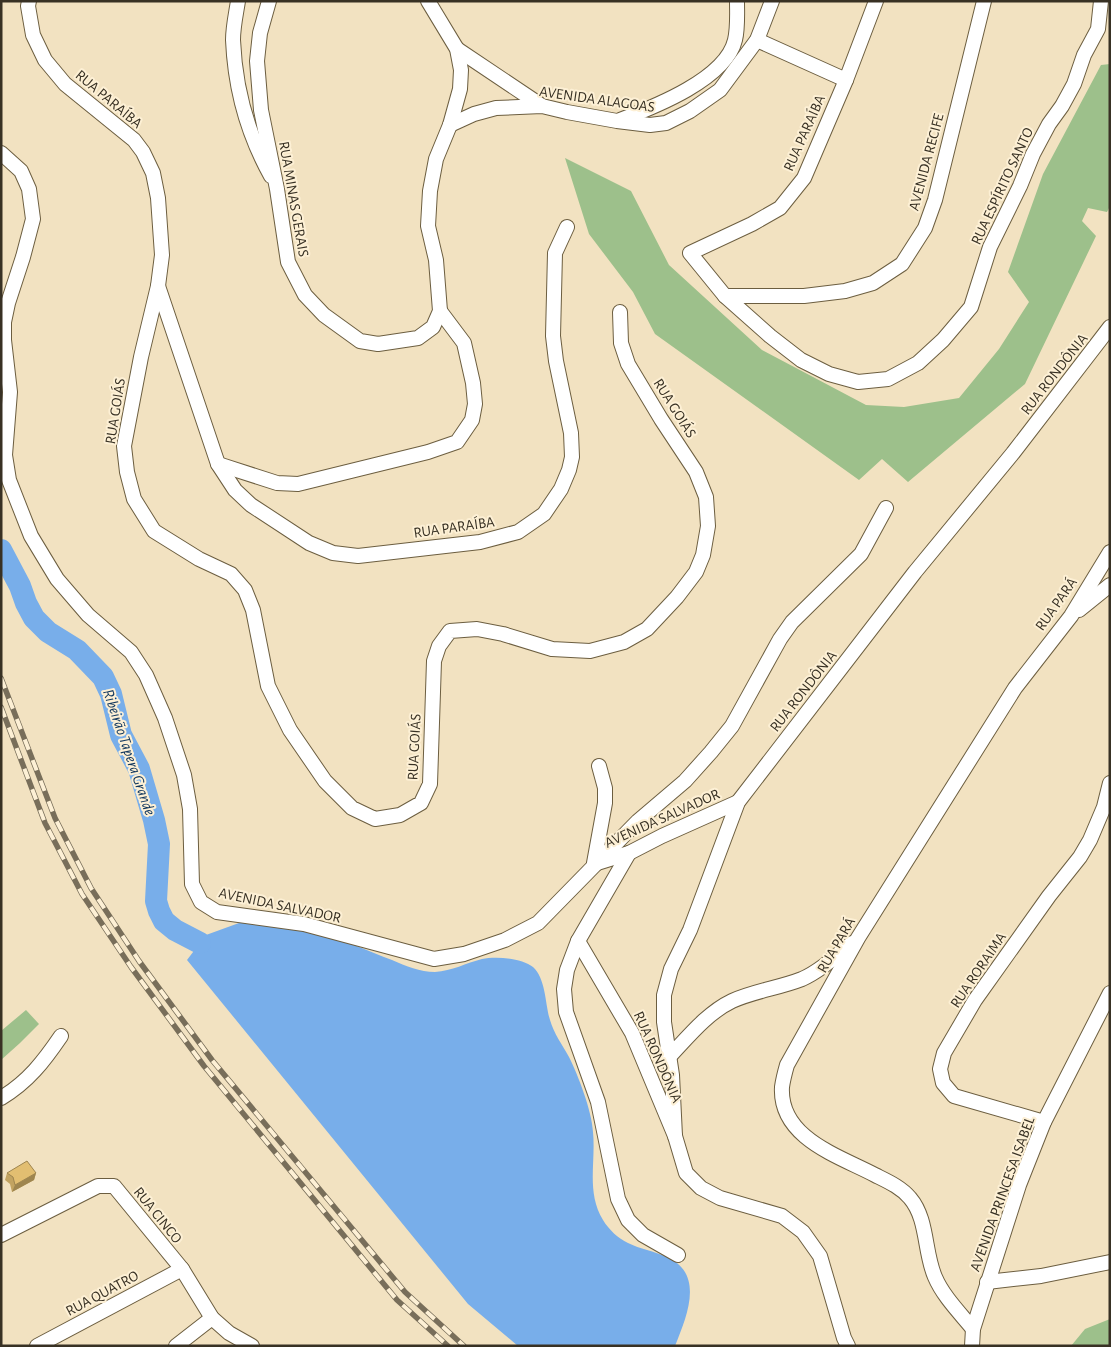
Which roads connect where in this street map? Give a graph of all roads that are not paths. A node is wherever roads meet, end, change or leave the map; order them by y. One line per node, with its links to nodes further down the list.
1 (29, 1): 20 (street, RUA PARAÍBA)
2 (238, 1): 17 (street)
3 (269, 1): 17 (street, RUA MINAS GERAIS)
4 (428, 1): 11 (street)
5 (736, 1): 14 (street)
6 (772, 1): 10 (street, AVENIDA ALAGOAS)
7 (876, 1): 12 (street, RUA PARAÍBA)
8 (984, 1): 21 (street, AVENIDA RECIFE)
9 (1101, 1): 21 (street, RUA ESPÍRITO SANTO)
10 (757, 40): 12 (street); 14 (street, AVENIDA ALAGOAS)
11 (457, 49): 13 (street); 15 (street)
12 (846, 80): 19 (street, RUA PARAÍBA)
13 (542, 106): 14 (street, AVENIDA ALAGOAS); 15 (street, AVENIDA ALAGOAS)
14 (617, 121)
15 (450, 124): 22 (street)
16 (1, 153): 34 (street, AVENIDA SALVADOR)
17 (278, 189): 22 (street, RUA MINAS GERAIS)
18 (567, 227): 25 (street, RUA PARAÍBA)
19 (690, 253): 21 (street, RUA ESPÍRITO SANTO)
20 (158, 286): 23 (street, RUA GOIÁS); 25 (street, RUA PARAÍBA)
21 (725, 296)
22 (440, 311): 25 (street)
23 (620, 312)
24 (1110, 327): 32 (street, RUA RONDÔNIA)
25 (218, 464)
26 (886, 508): 34 (street)
27 (1110, 552): 29 (street, RUA PARÁ)
28 (1110, 585): 29 (street)
29 (1070, 616): 35 (street, RUA PARÁ)
30 (600, 766): 34 (street)
31 (1110, 783): 41 (street, RUA RORAIMA)
32 (738, 802): 33 (street, AVENIDA SALVADOR); 39 (street, RUA RONDÔNIA)
33 (629, 853): 34 (street, AVENIDA SALVADOR); 36 (street)
34 (594, 864)
35 (858, 938): 39 (street); 49 (street, RUA PARÁ)
36 (578, 941): 42 (street, RUA RONDÔNIA); 44 (street)
37 (1110, 993): 41 (street, AVENIDA PRINCESA ISABEL)
38 (61, 1036): 40 (street)
39 (670, 1057): 42 (street, RUA RONDÔNIA)
40 (1, 1098)
41 (1044, 1122): 47 (street, AVENIDA PRINCESA ISABEL)
42 (675, 1136): 53 (street, RUA RONDÔNIA)
43 (1, 1236): 46 (street, RUA CINCO)
44 (678, 1255)
45 (1110, 1262): 47 (street)
46 (182, 1269): 48 (street, RUA CINCO); 50 (street, RUA QUATRO)
47 (987, 1282): 49 (street, AVENIDA PRINCESA ISABEL)
48 (212, 1318): 51 (street); 52 (street)
49 (973, 1329): 54 (street)
50 (37, 1346)
51 (176, 1346)
52 (252, 1346)
53 (848, 1346)
54 (972, 1346)

